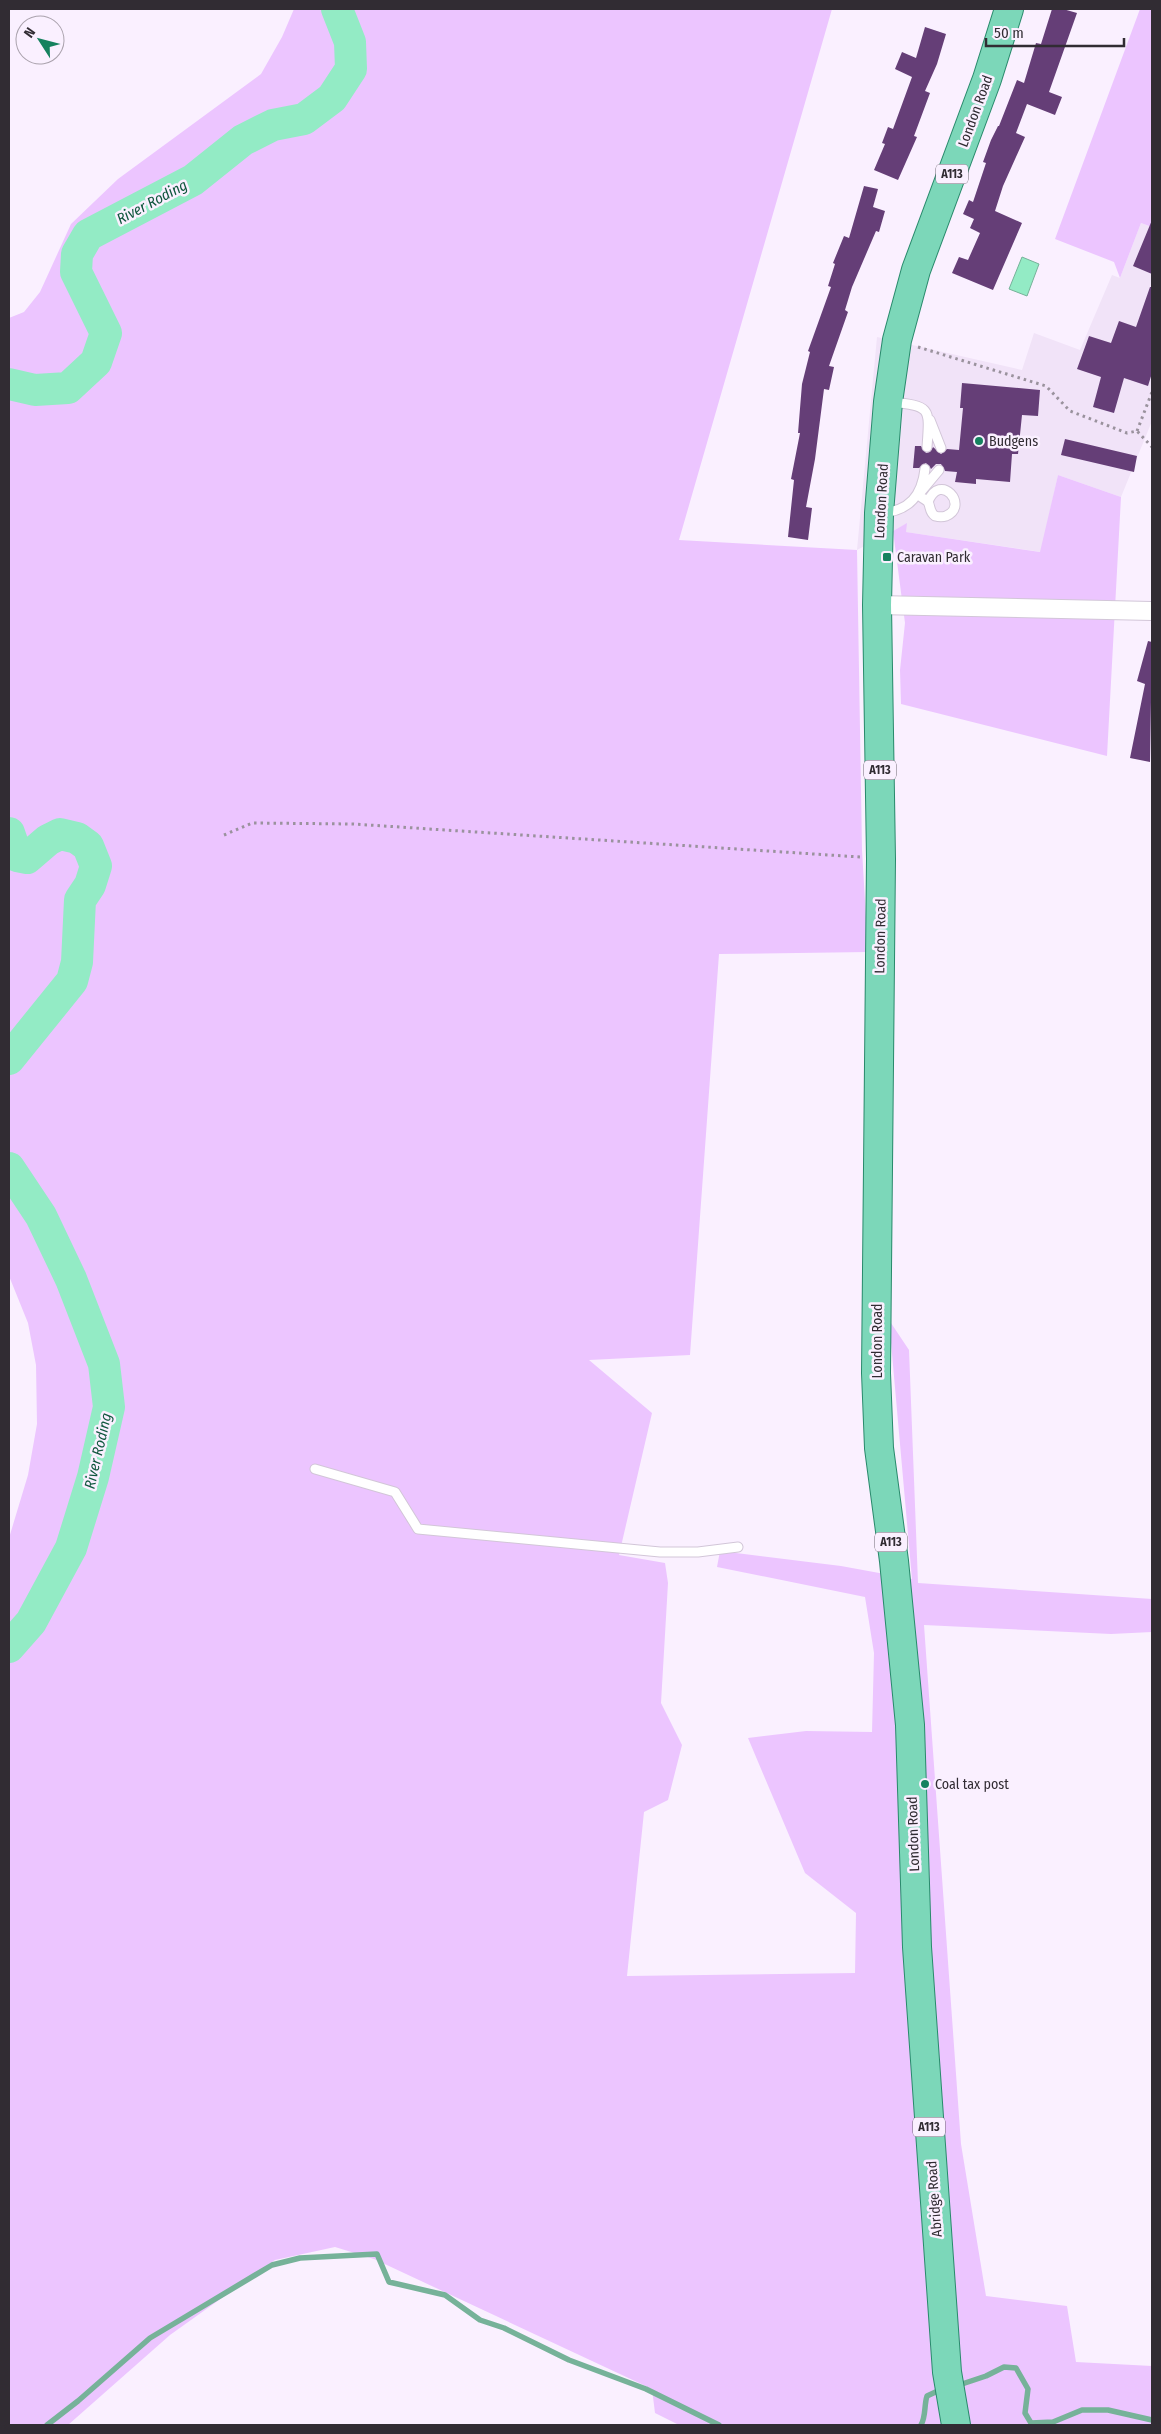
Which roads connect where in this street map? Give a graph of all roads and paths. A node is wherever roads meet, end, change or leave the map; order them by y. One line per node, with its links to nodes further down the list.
1 (1010, 9): 2 (main road, London Road / A113)
2 (897, 340): 4 (main road, London Road / A113); 6 (path)
3 (1152, 392): 6 (path)
4 (888, 402): 5 (lane); 14 (main road, London Road / A113)
5 (929, 418): 7 (lane); 9 (lane)
6 (1137, 431): 8 (path)
7 (927, 447)
8 (1152, 447)
9 (941, 448)
10 (925, 469): 12 (lane)
11 (938, 470): 12 (lane)
12 (918, 495): 13 (lane); 14 (lane)
13 (928, 502)
14 (879, 513): 15 (main road, London Road / A113)
15 (878, 605): 16 (street); 18 (main road, London Road / A113)
16 (1152, 611)
17 (224, 834): 18 (path)
18 (881, 859): 21 (main road, London Road / A113)
19 (316, 1469): 20 (lane)
20 (738, 1547)
21 (915, 1882): 22 (main road, Abridge Road / A113)
22 (954, 2414)

